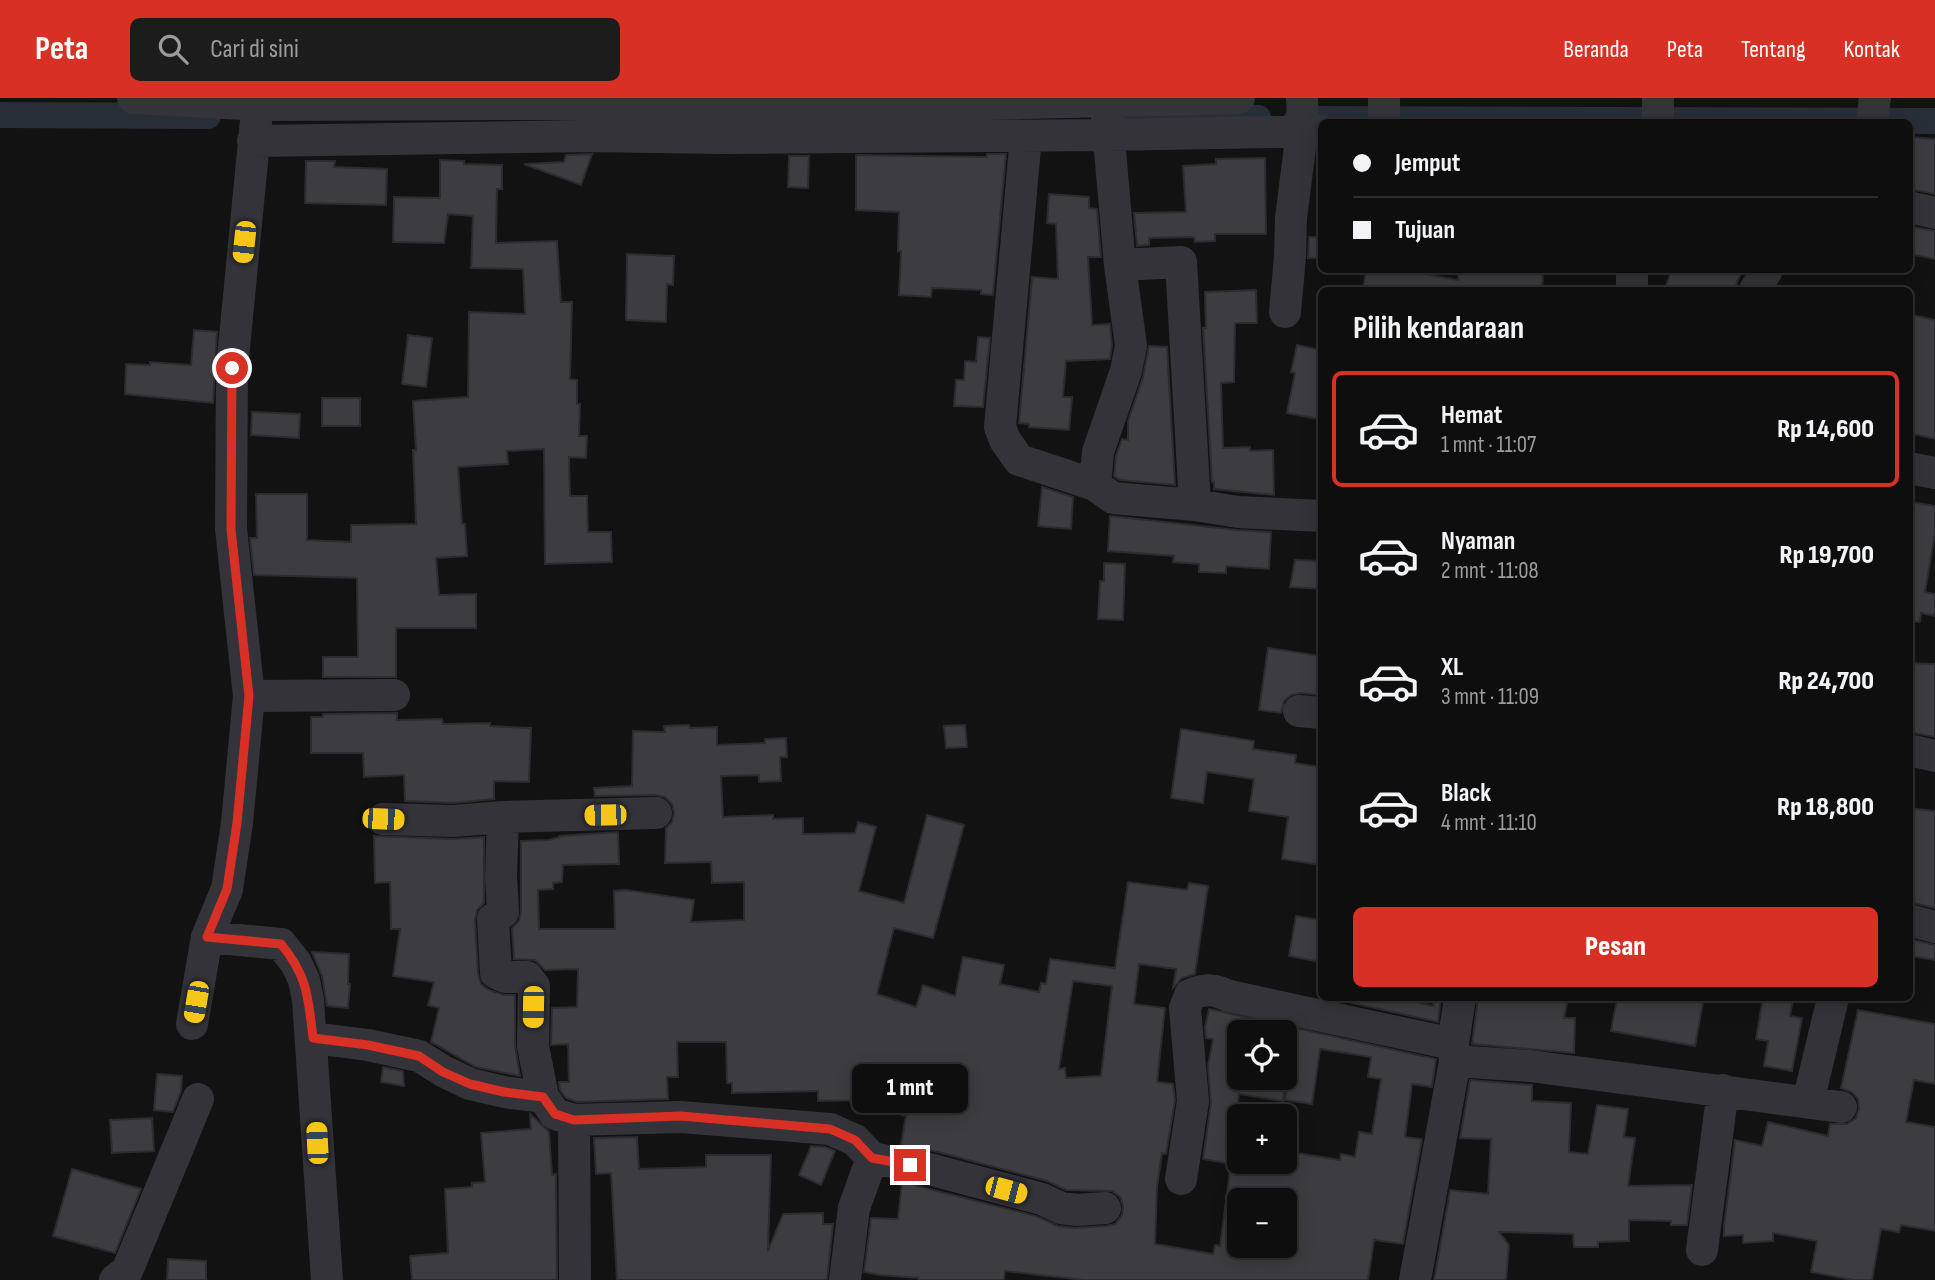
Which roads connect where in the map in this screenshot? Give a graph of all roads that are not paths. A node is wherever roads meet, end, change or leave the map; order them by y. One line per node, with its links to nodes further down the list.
1 (133, 98): 5 (street)
2 (1240, 98): 3 (street)
3 (1107, 118): 4 (street); 5 (street); 6 (street); 9 (street)
4 (1306, 118): 10 (street)
5 (256, 124): 6 (street); 17 (street)
6 (1026, 136): 13 (street)
7 (1913, 208): 8 (street)
8 (1935, 213)
9 (1120, 265): 13 (street); 14 (street)
10 (1285, 312)
11 (1913, 469): 12 (street)
12 (1935, 473)
13 (1095, 485): 14 (street)
14 (1195, 505): 15 (street)
15 (1318, 516)
16 (394, 695): 17 (street)
17 (249, 696): 25 (street)
18 (1913, 751): 19 (street)
19 (1935, 756)
20 (656, 814): 21 (street)
21 (503, 817): 22 (street); 32 (street)
22 (383, 819)
23 (1913, 921): 24 (street)
24 (1935, 927)
25 (207, 937): 28 (street); 29 (street)
26 (1460, 1001): 30 (street)
27 (1832, 1001): 34 (street)
28 (192, 1024)
29 (313, 1038): 32 (street); 42 (street)
30 (1454, 1053): 31 (street); 38 (street); 45 (street)
31 (1723, 1090): 34 (street); 40 (street)
32 (543, 1097): 36 (street)
33 (198, 1099): 41 (street)
34 (1808, 1102): 35 (street)
35 (1841, 1107)
36 (574, 1120): 37 (street); 43 (street)
37 (872, 1158): 39 (street); 44 (street)
38 (1181, 1179)
39 (1105, 1208)
40 (1702, 1250)
41 (115, 1280)
42 (327, 1280)
43 (575, 1280)
44 (845, 1280)
45 (1415, 1280)

